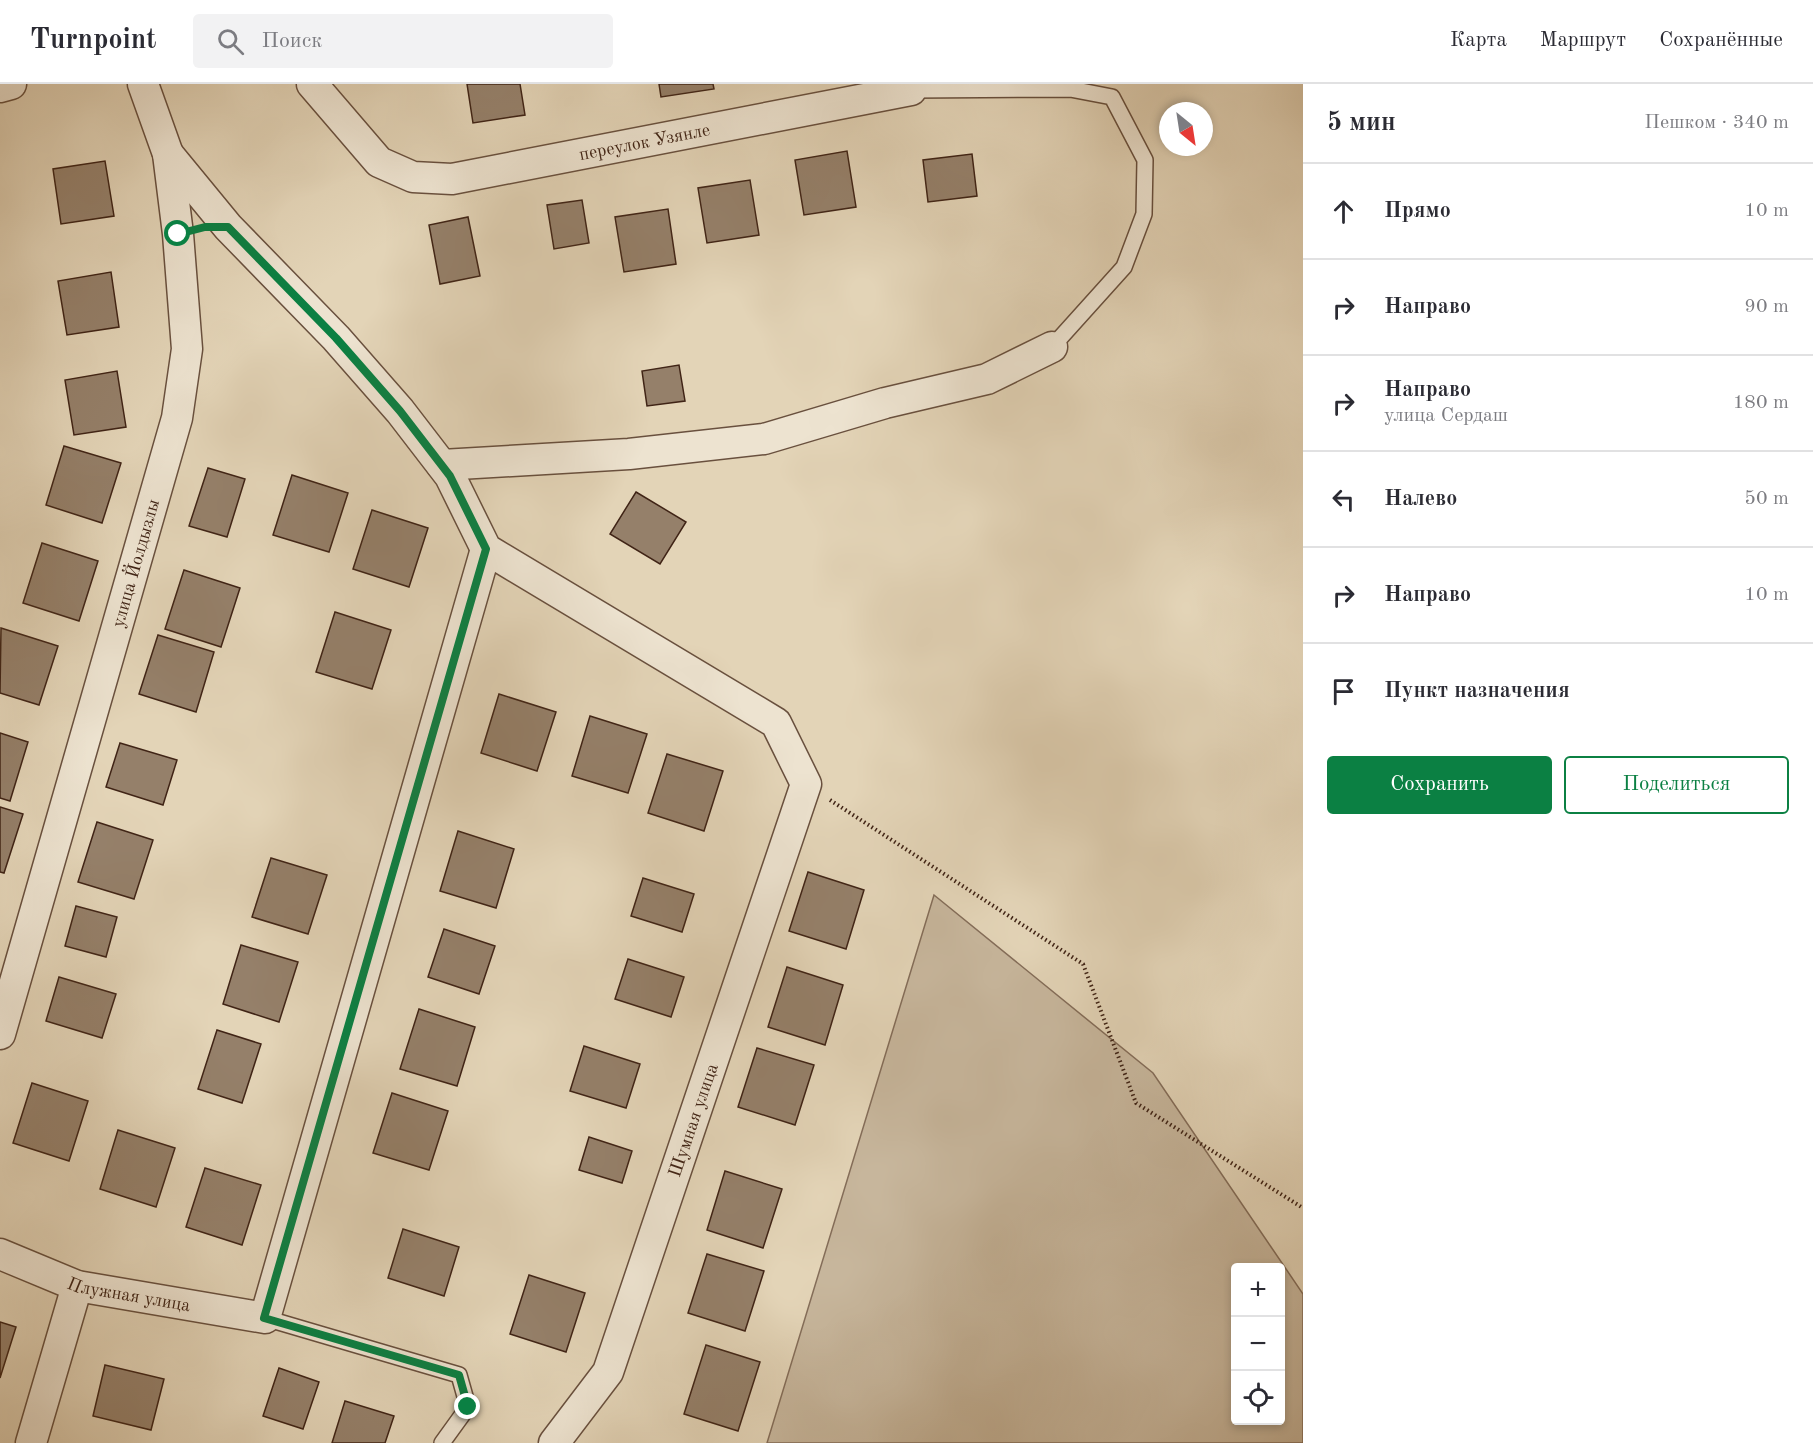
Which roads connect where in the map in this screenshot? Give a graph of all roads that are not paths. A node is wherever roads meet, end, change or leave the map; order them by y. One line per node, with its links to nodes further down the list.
1 (11, 84): 4 (street)
2 (143, 84): 6 (street, улица Йолдызлы)
3 (312, 84): 5 (street, переулок Узянле)
4 (0, 87)
5 (911, 87): 9 (lane)
6 (168, 154): 7 (street); 8 (street, улица Йолдызлы)
7 (228, 227): 8 (street); 10 (street)
8 (178, 234): 12 (street, улица Йолдызлы)
9 (1052, 347): 10 (street)
10 (442, 465): 11 (street)
11 (486, 549): 15 (street); 18 (street, Шумная улица)
12 (0, 1034)
13 (0, 1254): 14 (street, Плужная улица)
14 (76, 1286): 15 (street, Плужная улица); 16 (street)
15 (264, 1318): 17 (lane)
16 (31, 1443)
17 (442, 1443)
18 (554, 1443)

